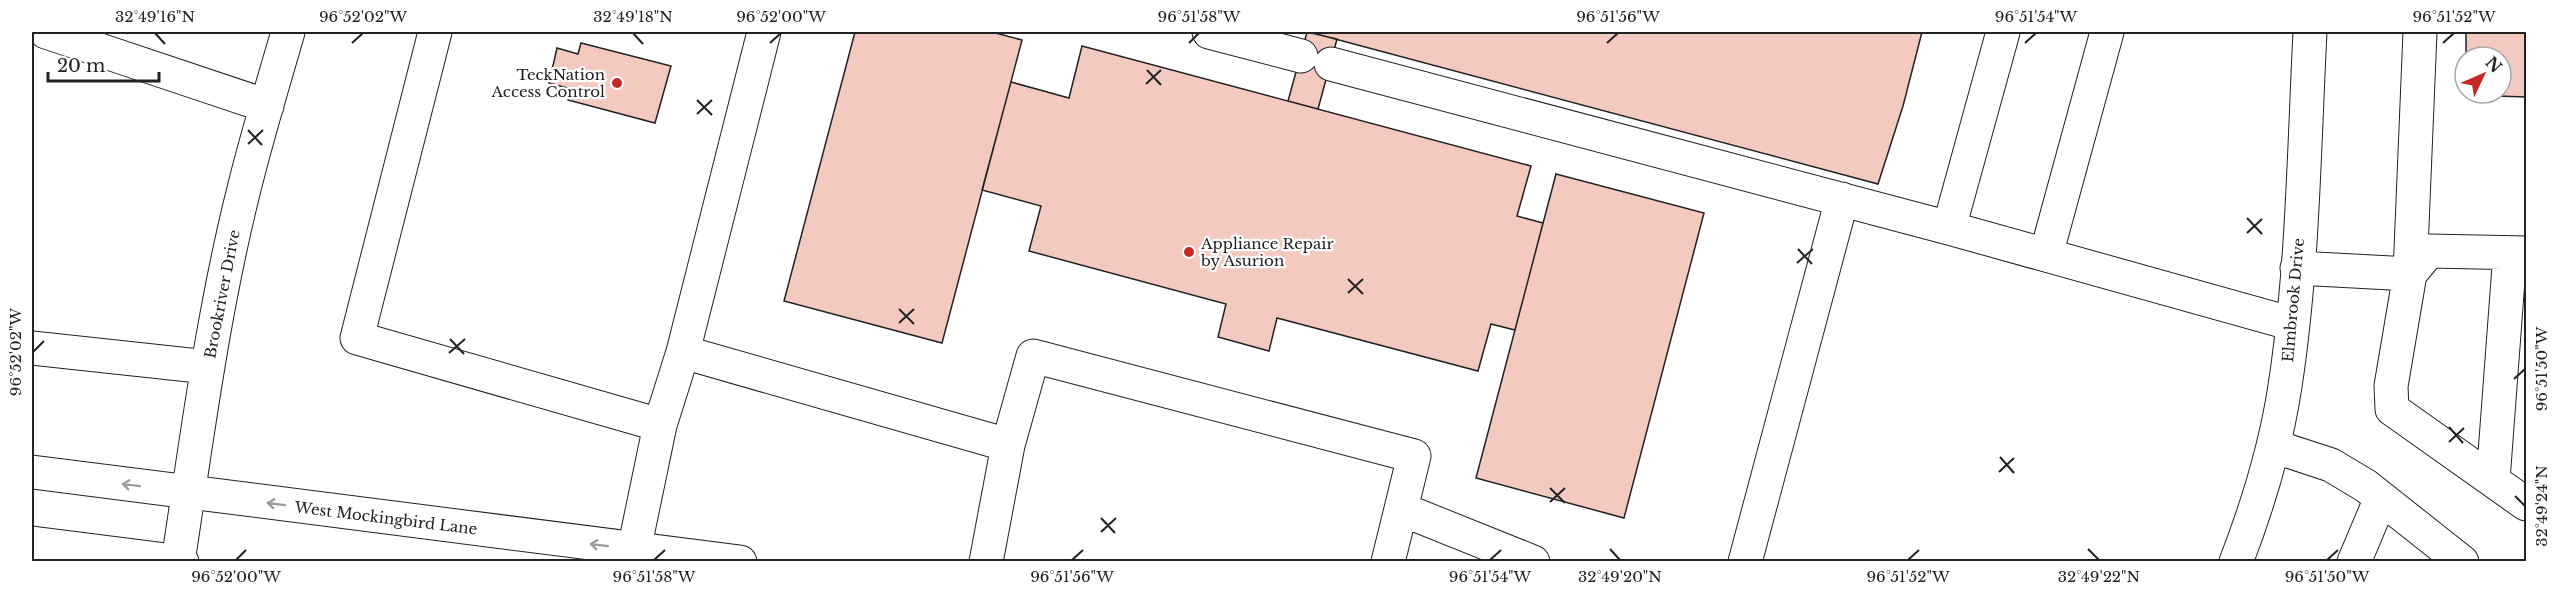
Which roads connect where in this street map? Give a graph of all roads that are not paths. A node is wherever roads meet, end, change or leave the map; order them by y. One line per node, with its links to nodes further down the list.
1 (46, 32): 10 (street)
2 (288, 32): 10 (street, Brookriver Drive)
3 (435, 32): 21 (street)
4 (764, 32): 19 (street)
5 (1209, 32): 11 (street)
6 (2003, 32): 12 (street)
7 (2107, 32): 14 (street)
8 (2310, 32): 15 (street, Elmbrook Drive)
9 (2420, 32): 16 (street)
10 (267, 106): 20 (street, Brookriver Drive)
11 (1842, 199): 12 (street); 37 (street)
12 (1949, 228): 14 (street)
13 (2518, 253): 16 (street); 25 (street)
14 (2046, 255): 17 (street)
15 (2297, 268): 16 (street); 17 (street, Elmbrook Drive)
16 (2410, 274): 25 (street)
17 (2293, 324): 23 (street, Elmbrook Drive)
18 (32, 348): 20 (street)
19 (683, 352): 21 (street); 22 (street)
20 (208, 367): 26 (street, Brookriver Drive)
21 (660, 425): 31 (street)
22 (1008, 445): 29 (street); 34 (street)
23 (2273, 446): 27 (street); 38 (street, Elmbrook Drive)
24 (32, 472): 26 (street, West Mockingbird Lane, one-way to 24)
25 (2493, 480): 28 (street)
26 (189, 493): 31 (street, West Mockingbird Lane, one-way to 26); 32 (street, Brookriver Drive)
27 (2381, 498): 39 (street); 40 (street)
28 (2526, 504)
29 (1401, 509): 35 (street); 36 (street)
30 (32, 543): 32 (street)
31 (634, 550): 33 (street, West Mockingbird Lane)
32 (179, 561)
33 (740, 561)
34 (986, 561)
35 (1388, 561)
36 (1533, 561)
37 (1745, 561)
38 (2236, 561)
39 (2354, 561)
40 (2462, 561)

